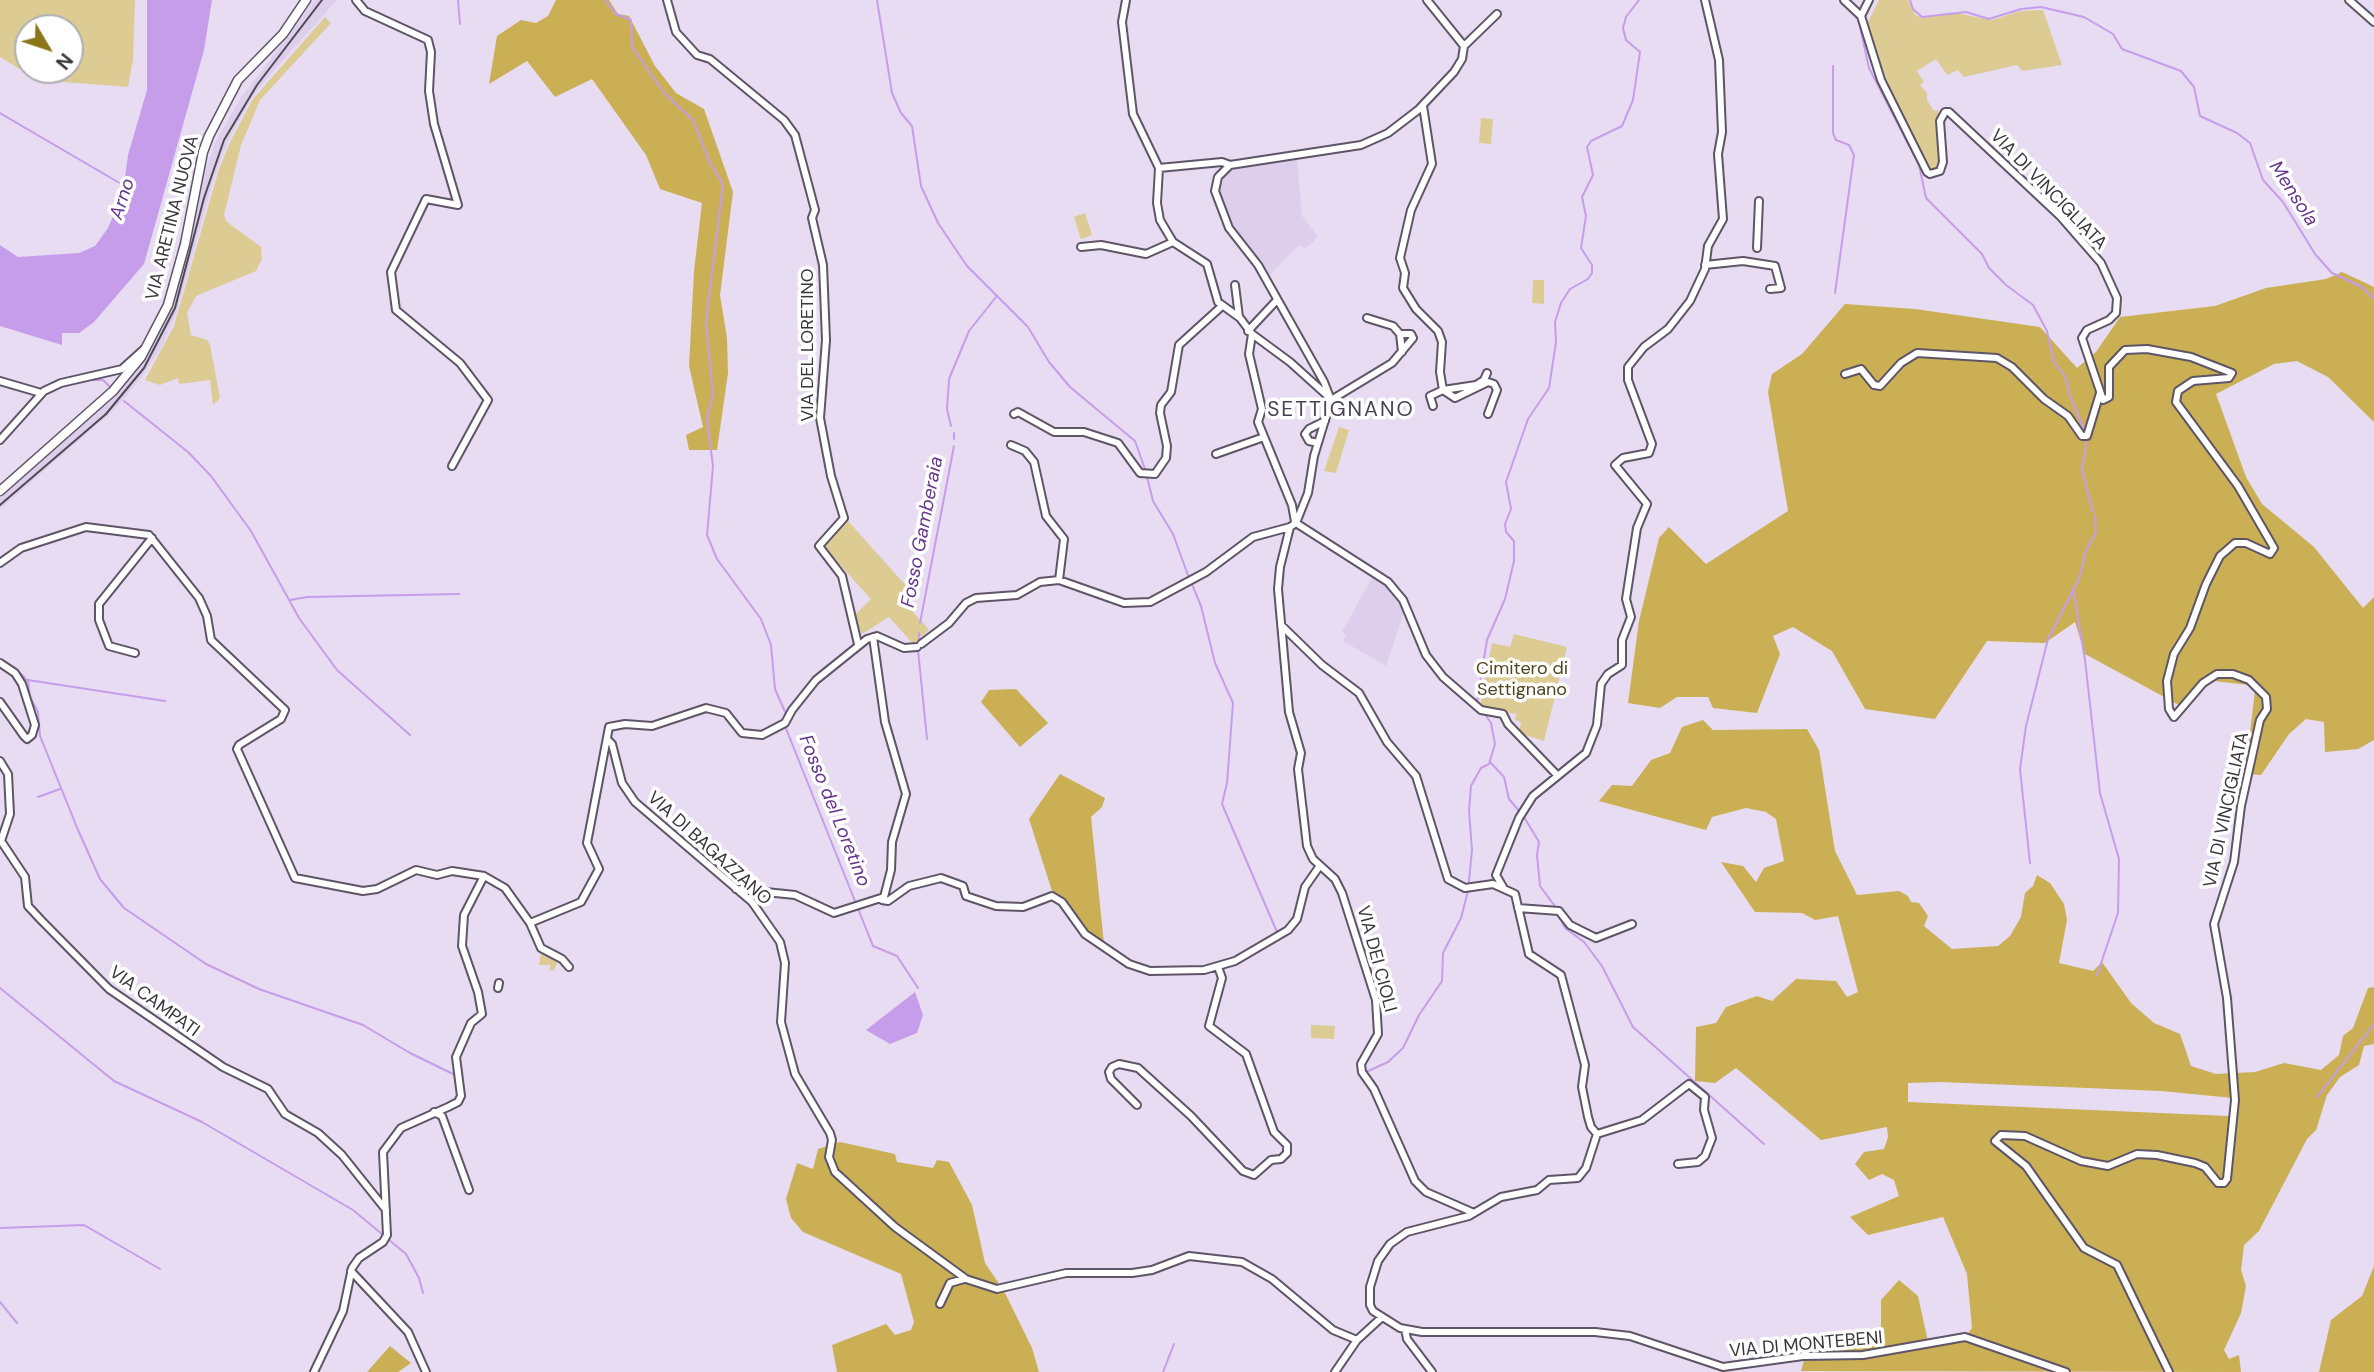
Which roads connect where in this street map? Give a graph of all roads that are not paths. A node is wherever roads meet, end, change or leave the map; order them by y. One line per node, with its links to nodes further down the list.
1 (308, 0): 30 (main road, VIA ARETINA NUOVA)
2 (356, 0): 48 (street)
3 (667, 0): 56 (street, VIA DEL LORETINO)
4 (1126, 0): 16 (street)
5 (1427, 0): 13 (street)
6 (1705, 0): 21 (street)
7 (1844, 0): 11 (street, VIA DI VINCIGLIATA)
8 (1869, 0): 11 (street)
9 (2349, 0): 12 (street)
10 (1497, 13): 13 (street)
11 (1861, 16): 37 (street, VIA DI VINCIGLIATA)
12 (2374, 22)
13 (1464, 46): 14 (street)
14 (1423, 106): 15 (street); 35 (street)
15 (1230, 164): 16 (street); 24 (street)
16 (1159, 168): 18 (street)
17 (1759, 201): 20 (street)
18 (1173, 242): 19 (street); 25 (street)
19 (1081, 247)
20 (1756, 255): 21 (street); 23 (street)
21 (1705, 265): 62 (street)
22 (1235, 285): 26 (street)
23 (1770, 289)
24 (1277, 300): 28 (street); 38 (street)
25 (1222, 306): 26 (street); 40 (street)
26 (1238, 317): 28 (street)
27 (1367, 318): 29 (street)
28 (1250, 333): 38 (street); 43 (street)
29 (1400, 334): 31 (street); 31 (street)
30 (149, 343): 36 (street); 49 (main road, VIA ARETINA NUOVA)
31 (1402, 352): 38 (street)
32 (1487, 373): 35 (street)
33 (1845, 374): 37 (street)
34 (0, 382): 36 (street)
35 (1443, 390): 39 (street); 41 (street)
36 (41, 393): 44 (street)
37 (2100, 393): 95 (street, VIA DI VINCIGLIATA)
38 (1331, 400): 42 (street)
39 (1433, 406)
40 (1014, 414)
41 (1488, 414)
42 (1325, 421): 46 (street); 46 (street)
43 (1265, 437): 47 (street); 50 (street)
44 (0, 440)
45 (1011, 445): 53 (street)
46 (1317, 445): 50 (street, VIA DEI CIOLI)
47 (1216, 454)
48 (452, 466)
49 (0, 491)
50 (1293, 525): 53 (street); 54 (street, VIA DEI CIOLI); 62 (street)
51 (152, 538): 52 (street); 57 (street); 64 (street)
52 (0, 563)
53 (1059, 580): 55 (street)
54 (1282, 626): 63 (street, VIA DEI CIOLI); 65 (street)
55 (873, 637): 56 (street); 67 (street)
56 (858, 644): 60 (street)
57 (135, 653)
58 (0, 663): 59 (street)
59 (0, 702)
60 (608, 740): 66 (street, VIA DI BAGAZZANO); 69 (street)
61 (0, 761): 82 (street, VIA CAMPATI)
62 (1557, 775): 65 (street)
63 (1319, 867): 72 (street); 83 (street, VIA DEI CIOLI)
64 (484, 876): 69 (street); 74 (street)
65 (1503, 887): 68 (street)
66 (736, 889): 67 (street); 85 (street, VIA DI BAGAZZANO)
67 (882, 900): 72 (street)
68 (1518, 908): 70 (street); 79 (street)
69 (530, 923): 71 (street)
70 (1632, 924)
71 (569, 967)
72 (1217, 967): 75 (street)
73 (475, 1016): 74 (street)
74 (471, 1023): 76 (street)
75 (1137, 1105)
76 (446, 1108): 77 (street); 78 (street)
77 (434, 1112): 78 (street); 82 (street)
78 (442, 1116): 81 (street)
79 (1597, 1135): 80 (street); 83 (street)
80 (1678, 1164)
81 (469, 1190)
82 (386, 1210): 84 (street)
83 (1474, 1213): 87 (street)
84 (351, 1271): 90 (street); 91 (street)
85 (966, 1279): 86 (street); 89 (street, VIA DI BAGAZZANO)
86 (940, 1304)
87 (1381, 1318): 88 (street, VIA DI MONTEBENI); 89 (street)
88 (1405, 1329): 93 (street); 94 (street, VIA DI MONTEBENI)
89 (1357, 1340): 92 (street)
90 (314, 1372)
91 (426, 1372)
92 (1335, 1372)
93 (1432, 1372)
94 (2066, 1372)
95 (2169, 1372)

